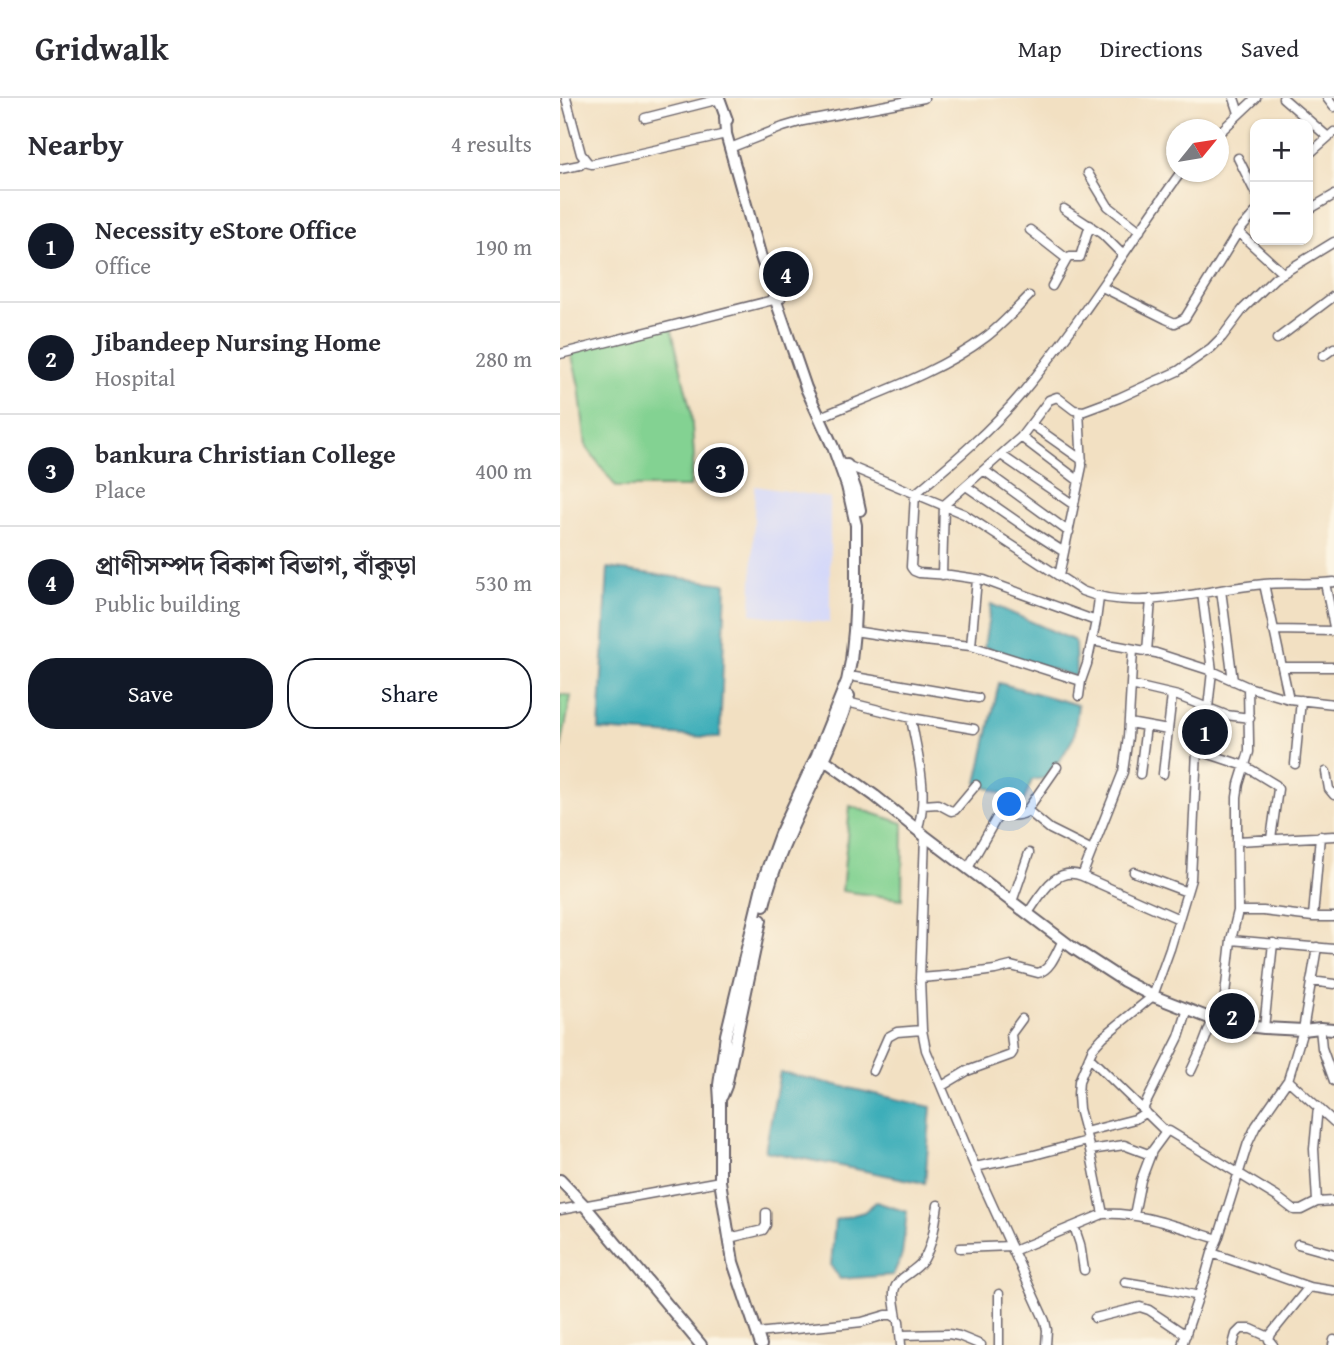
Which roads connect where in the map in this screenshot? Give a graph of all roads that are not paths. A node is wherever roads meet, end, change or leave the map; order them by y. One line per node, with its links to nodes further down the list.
1 (566, 98): 18 (street)
2 (923, 98): 15 (street)
3 (1234, 98): 9 (street)
4 (1256, 98): 9 (street)
5 (1283, 98): 14 (street)
6 (1328, 98): 8 (street)
7 (720, 99): 10 (street); 11 (street)
8 (1334, 107)
9 (1239, 113): 12 (street)
10 (725, 117): 13 (street); 15 (street)
11 (645, 118)
12 (1229, 123)
13 (726, 134): 15 (street); 18 (street)
14 (1331, 134): 16 (street)
15 (733, 147): 39 (street)
16 (1313, 150)
17 (1238, 158): 22 (street)
18 (585, 160): 19 (street)
19 (560, 169)
20 (1088, 173): 29 (street)
21 (1174, 182): 29 (street)
22 (1250, 182)
23 (1334, 195): 24 (street)
24 (1313, 207)
25 (1064, 209): 27 (street)
26 (1250, 219): 30 (street)
27 (1090, 225): 32 (street); 33 (street)
28 (1030, 230): 33 (street)
29 (1140, 231): 32 (street)
30 (1238, 232): 34 (street); 36 (street)
31 (1334, 242): 34 (street)
32 (1123, 256): 36 (street)
33 (1067, 259): 35 (street)
34 (1283, 273): 44 (street)
35 (1052, 286)
36 (1102, 287): 54 (street)
37 (1029, 296): 45 (street)
38 (1334, 296): 40 (street)
39 (778, 299): 42 (street); 45 (street); 50 (street)
40 (1277, 338)
41 (1334, 348): 43 (street)
42 (560, 354)
43 (1323, 356)
44 (1079, 411): 46 (street); 49 (street)
45 (825, 415): 50 (street)
46 (1031, 424): 47 (street); 49 (street)
47 (1021, 437): 48 (street); 52 (street)
48 (1001, 455): 51 (street); 56 (street)
49 (1082, 460): 52 (street)
50 (843, 464): 54 (street); 71 (street)
51 (985, 471): 53 (street); 57 (street)
52 (1079, 481): 56 (street)
53 (966, 486): 55 (street); 58 (street)
54 (915, 494): 55 (street); 59 (street)
55 (944, 505): 59 (street); 60 (street)
56 (1074, 505): 57 (street)
57 (1069, 531): 58 (street)
58 (1064, 552): 60 (street)
59 (942, 575): 61 (street)
60 (1059, 576): 66 (street)
61 (977, 579): 68 (street); 73 (street)
62 (1329, 582): 63 (street); 69 (street)
63 (1264, 584): 64 (street); 70 (street)
64 (1221, 590): 65 (street); 81 (street)
65 (1202, 593): 67 (street); 78 (street)
66 (1099, 598): 67 (street); 68 (street)
67 (1151, 598): 75 (street)
68 (1096, 621): 72 (street)
69 (1334, 629): 70 (street)
70 (1273, 630): 76 (street)
71 (858, 631): 73 (street); 79 (street); 99 (street)
72 (1092, 641): 74 (street); 80 (street)
73 (971, 646): 80 (street)
74 (1133, 649): 75 (street); 82 (street)
75 (1147, 652): 78 (street)
76 (1282, 667): 77 (street); 87 (street)
77 (1334, 667)
78 (1212, 671): 81 (street); 91 (street)
79 (855, 677): 86 (street); 89 (street)
80 (1081, 681): 85 (street)
81 (1233, 681): 83 (street)
82 (1131, 685): 84 (street); 94 (street)
83 (1248, 687): 87 (street); 93 (street)
84 (1172, 695): 91 (street); 97 (street)
85 (1079, 696)
86 (978, 698)
87 (1289, 699): 88 (street)
88 (1301, 700): 90 (street); 100 (street)
89 (847, 702): 92 (street); 99 (street)
90 (1334, 704)
91 (1208, 708): 93 (street); 98 (street)
92 (911, 718): 96 (street); 108 (street)
93 (1250, 719): 101 (street)
94 (1129, 723): 95 (street); 115 (street)
95 (1146, 726): 97 (street); 104 (street)
96 (974, 729)
97 (1168, 730): 105 (street)
98 (1197, 750): 101 (street); 120 (street)
99 (821, 757): 110 (street); 160 (street)
100 (1295, 764)
101 (1245, 766): 113 (street); 114 (street)
102 (1057, 767): 109 (street)
103 (1326, 772): 107 (street)
104 (1140, 774)
105 (1163, 774)
106 (976, 785): 108 (street)
107 (1334, 795)
108 (923, 805): 110 (street)
109 (1027, 810): 115 (street); 117 (street)
110 (921, 833): 117 (street); 132 (street)
111 (1320, 836): 112 (street); 113 (street); 124 (street)
112 (1334, 836)
113 (1271, 839): 114 (street)
114 (1237, 841): 122 (street)
115 (1093, 850): 119 (street)
116 (1028, 853): 121 (street)
117 (968, 869): 121 (street)
118 (1134, 872): 120 (street)
119 (1082, 876): 123 (street); 126 (street)
120 (1187, 892): 126 (street)
121 (1012, 902): 123 (street)
122 (1238, 911): 124 (street); 128 (street)
123 (1027, 913): 127 (street)
124 (1313, 917): 125 (street)
125 (1334, 918)
126 (1179, 919): 135 (street)
127 (1063, 940): 132 (street); 135 (street)
128 (1231, 940): 129 (street); 138 (street)
129 (1273, 943): 130 (street); 139 (street)
130 (1317, 947): 131 (street); 133 (street)
131 (1334, 949)
132 (920, 978): 142 (street)
133 (1311, 981): 134 (street); 143 (street)
134 (1334, 984)
135 (1153, 996): 136 (street); 144 (street)
136 (1188, 1009): 138 (street); 151 (street)
137 (1022, 1019): 149 (street)
138 (1218, 1021): 139 (street); 146 (street)
139 (1264, 1028): 143 (street)
140 (1320, 1028): 141 (street); 143 (street); 148 (street)
141 (1334, 1029)
142 (922, 1030): 145 (street); 149 (street)
143 (1303, 1030): 147 (street)
144 (1088, 1057): 151 (street); 153 (street)
145 (873, 1071)
146 (1191, 1071)
147 (1287, 1080): 150 (street); 158 (street)
148 (1334, 1081)
149 (942, 1086): 157 (street)
150 (1318, 1107): 152 (street); 162 (street)
151 (1145, 1111): 153 (street); 154 (street)
152 (1334, 1122)
153 (1085, 1132): 155 (street)
154 (1166, 1132): 156 (street); 158 (street)
155 (1088, 1145): 156 (street); 157 (street); 167 (street)
156 (1152, 1151): 168 (street)
157 (975, 1167): 174 (street)
158 (1237, 1174): 162 (street); 171 (street)
159 (560, 1180): 163 (street)
160 (720, 1181): 163 (street); 170 (street)
161 (1334, 1201): 162 (street)
162 (1318, 1202)
163 (584, 1205): 165 (street); 190 (street)
164 (939, 1205): 183 (street)
165 (560, 1210)
166 (766, 1213): 170 (street)
167 (1103, 1214): 168 (street); 169 (street)
168 (1134, 1215): 171 (street)
169 (1074, 1226): 174 (street); 177 (street)
170 (729, 1238): 185 (street)
171 (1218, 1239): 175 (street)
172 (1298, 1244): 176 (street)
173 (960, 1248): 174 (street)
174 (1012, 1249): 195 (street)
175 (1212, 1253): 179 (street); 182 (street)
176 (1334, 1254)
177 (1084, 1270)
178 (1125, 1282): 182 (street)
179 (1309, 1286): 180 (street); 189 (street)
180 (1334, 1291)
181 (999, 1294): 194 (street)
182 (1199, 1296): 187 (street)
183 (897, 1318): 185 (street); 186 (street)
184 (1095, 1318): 187 (street)
185 (757, 1333): 191 (street)
186 (901, 1335): 192 (street); 193 (street)
187 (1186, 1335): 196 (street)
188 (1334, 1340): 198 (street)
189 (1271, 1341): 197 (street)
190 (701, 1345)
191 (761, 1345)
192 (901, 1345)
193 (981, 1345)
194 (999, 1345)
195 (1046, 1345)
196 (1182, 1345)
197 (1233, 1345)
198 (1333, 1345)

